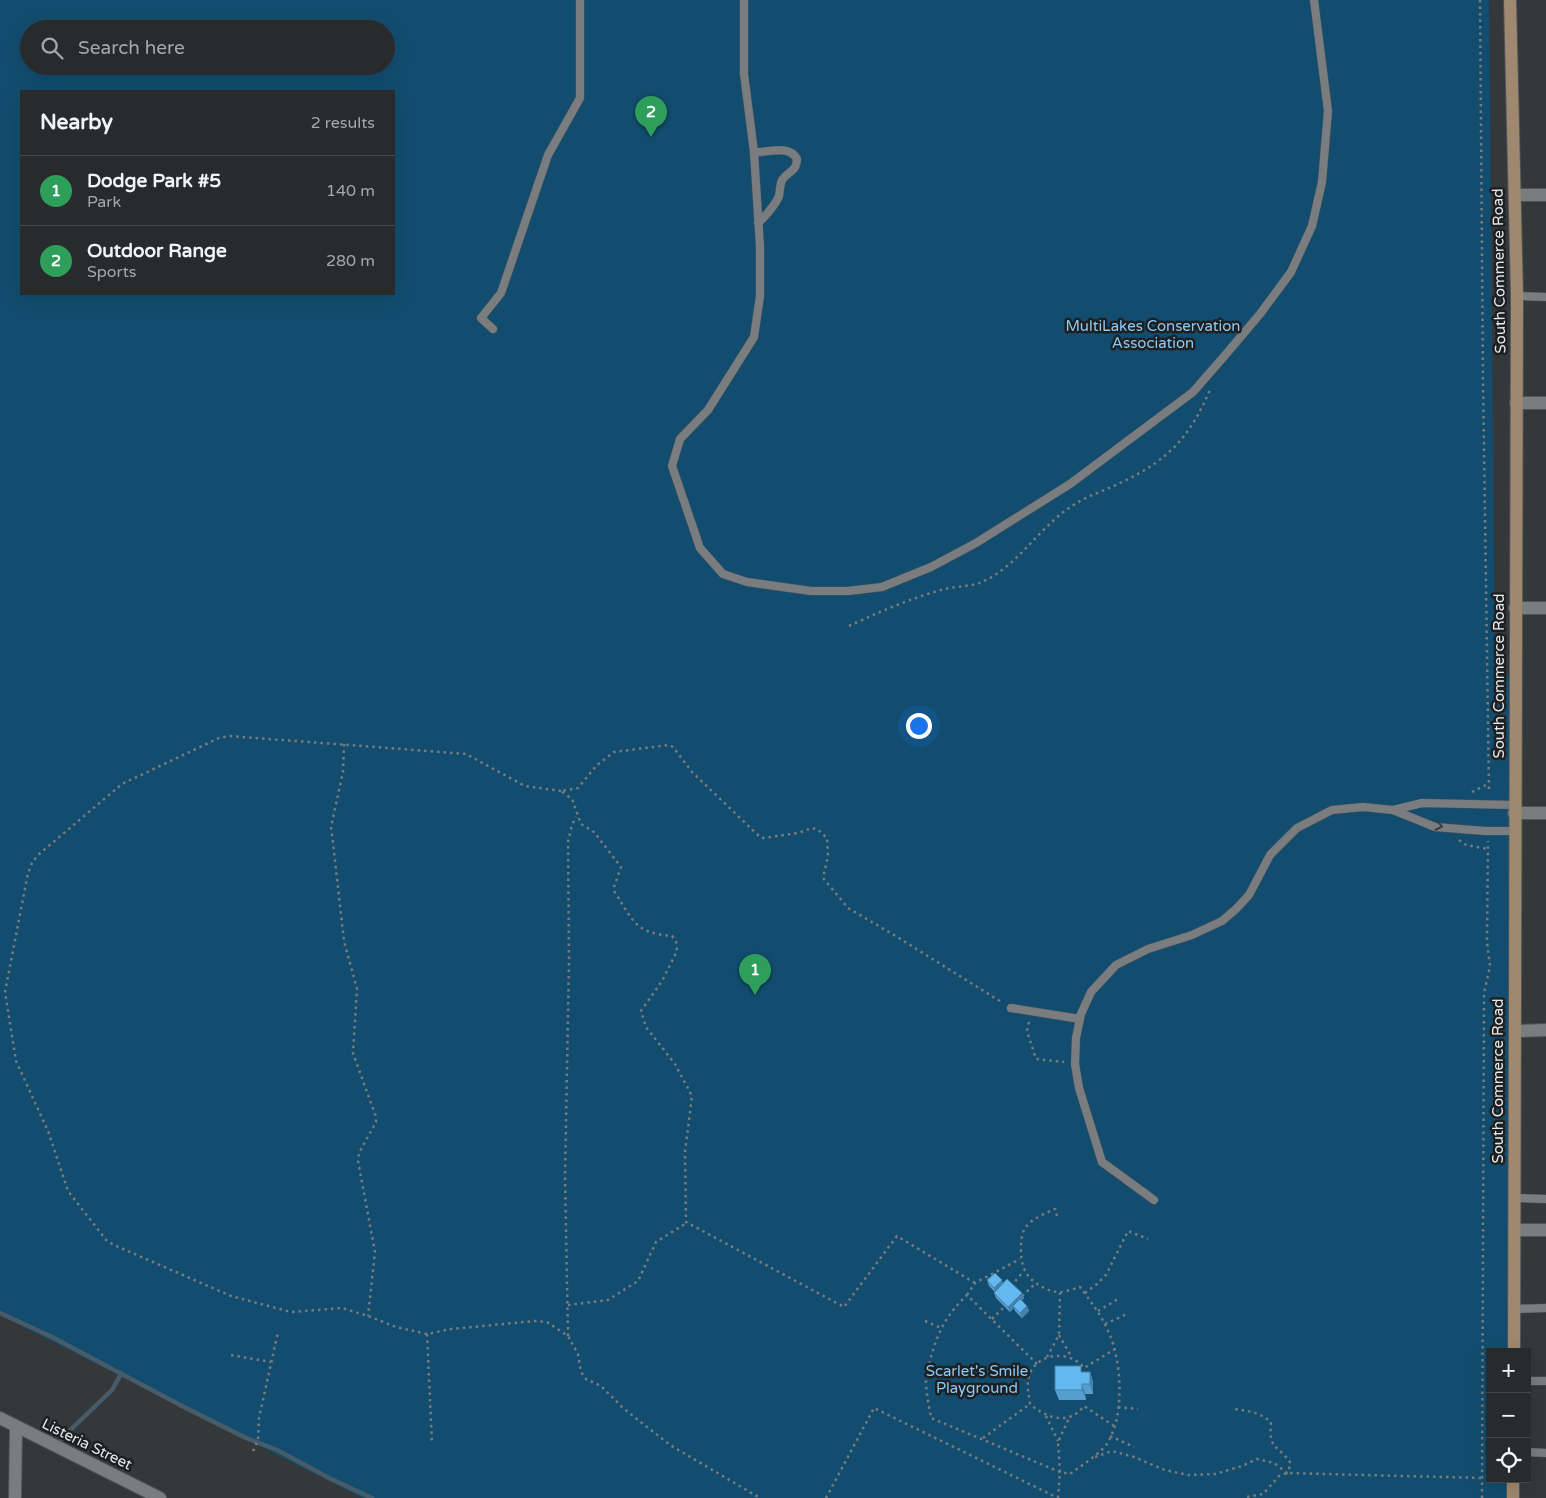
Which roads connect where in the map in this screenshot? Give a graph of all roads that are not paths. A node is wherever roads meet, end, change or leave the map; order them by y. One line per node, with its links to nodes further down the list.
1 (580, 0): 11 (lane)
2 (744, 0): 5 (lane)
3 (1314, 0): 8 (lane)
4 (1510, 0): 7 (street, South Commerce Road)
5 (754, 152): 8 (lane); 8 (lane)
6 (1546, 195): 7 (street)
7 (1515, 196): 9 (street, South Commerce Road)
8 (758, 223)
9 (1517, 296): 10 (lane); 12 (street, South Commerce Road)
10 (1546, 297)
11 (494, 329)
12 (1516, 403): 13 (street); 14 (street, South Commerce Road)
13 (1546, 403)
14 (1515, 608): 15 (street); 16 (street, South Commerce Road)
15 (1546, 608)
16 (1515, 809): 17 (lane); 18 (street); 19 (street, South Commerce Road)
17 (1393, 810): 19 (lane, one-way to 19); 21 (lane)
18 (1546, 813)
19 (1515, 831): 23 (street, South Commerce Road)
20 (1011, 1008): 21 (lane)
21 (1080, 1019): 26 (lane)
22 (1546, 1030): 23 (street)
23 (1514, 1031): 24 (street, South Commerce Road)
24 (1515, 1198): 25 (lane); 27 (street, South Commerce Road)
25 (1546, 1199)
26 (1154, 1200)
27 (1515, 1230): 28 (street); 30 (street, South Commerce Road)
28 (1546, 1230)
29 (1546, 1308): 30 (lane)
30 (1514, 1309): 31 (street, South Commerce Road)
31 (1514, 1348)
32 (1531, 1381): 33 (lane)
33 (1546, 1381)
34 (0, 1418): 35 (street, Listeria Street)
35 (16, 1427): 39 (street); 40 (street, Listeria Street)
36 (1531, 1452): 37 (lane)
37 (1546, 1453)
38 (1513, 1483): 41 (street)
39 (15, 1498)
40 (160, 1498)
41 (1512, 1498)

